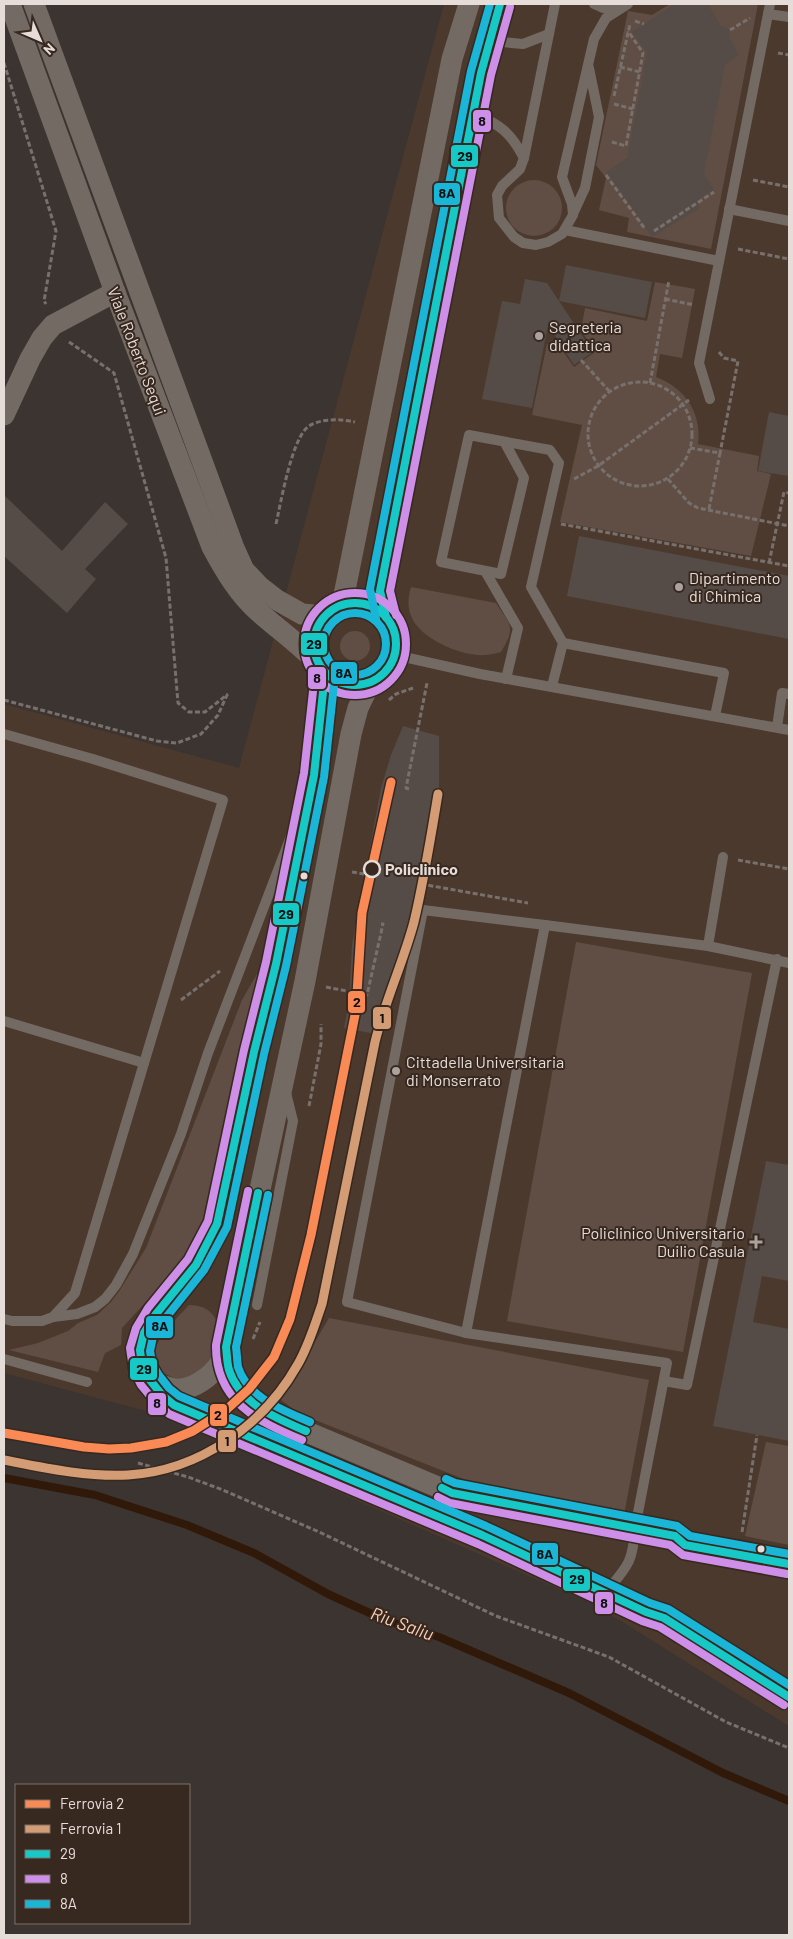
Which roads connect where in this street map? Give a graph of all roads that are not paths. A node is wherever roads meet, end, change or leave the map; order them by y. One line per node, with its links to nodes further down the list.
1 (10, 4): 21 (street, Viale Roberto Sequi)
2 (34, 4): 26 (street, Viale Roberto Sequi)
3 (469, 4): 26 (street)
4 (500, 4): 12 (street)
5 (555, 4): 11 (lane)
6 (594, 4): 9 (lane)
7 (628, 4): 9 (lane)
8 (769, 9): 10 (lane); 16 (lane)
9 (618, 10): 13 (lane)
10 (789, 17)
11 (549, 34): 12 (lane); 15 (lane)
12 (490, 41): 14 (street)
13 (588, 65): 17 (lane); 17 (lane)
14 (474, 114): 15 (lane); 27 (street)
15 (524, 158): 19 (lane)
16 (729, 209): 18 (lane); 20 (lane)
17 (572, 215): 19 (lane)
18 (789, 221)
19 (565, 230): 20 (lane)
20 (719, 261): 22 (lane)
21 (115, 292): 23 (street); 30 (street, Viale Roberto Sequi)
22 (710, 399)
23 (4, 414)
24 (505, 443): 25 (lane); 25 (lane); 28 (lane)
25 (485, 571): 31 (lane)
26 (333, 610): 27 (street); 30 (street)
27 (386, 617): 29 (street)
28 (563, 643): 33 (lane); 35 (lane)
29 (395, 655): 31 (lane); 32 (street)
30 (322, 669): 32 (street); 39 (street)
31 (506, 679): 33 (lane)
32 (370, 683): 47 (street)
33 (552, 686): 35 (lane)
34 (789, 694): 36 (lane)
35 (715, 716): 36 (lane)
36 (777, 727): 37 (lane)
37 (789, 730)
38 (4, 734): 46 (lane)
39 (314, 776): 49 (lane); 54 (street)
40 (723, 857): 42 (lane)
41 (545, 925): 42 (lane); 51 (lane); 51 (lane)
42 (708, 946): 43 (lane)
43 (777, 960): 44 (lane); 55 (lane)
44 (789, 963)
45 (4, 1021): 46 (lane)
46 (144, 1063): 49 (lane)
47 (282, 1080): 48 (lane); 52 (street)
48 (257, 1305)
49 (53, 1317): 50 (lane)
50 (4, 1319)
51 (466, 1333): 55 (lane)
52 (226, 1347): 54 (street); 57 (street)
53 (4, 1360): 56 (lane)
54 (150, 1380): 59 (street)
55 (664, 1381): 57 (lane)
56 (87, 1382)
57 (636, 1528): 58 (street); 59 (lane)
58 (789, 1564)
59 (606, 1592): 60 (street)
60 (789, 1697)

